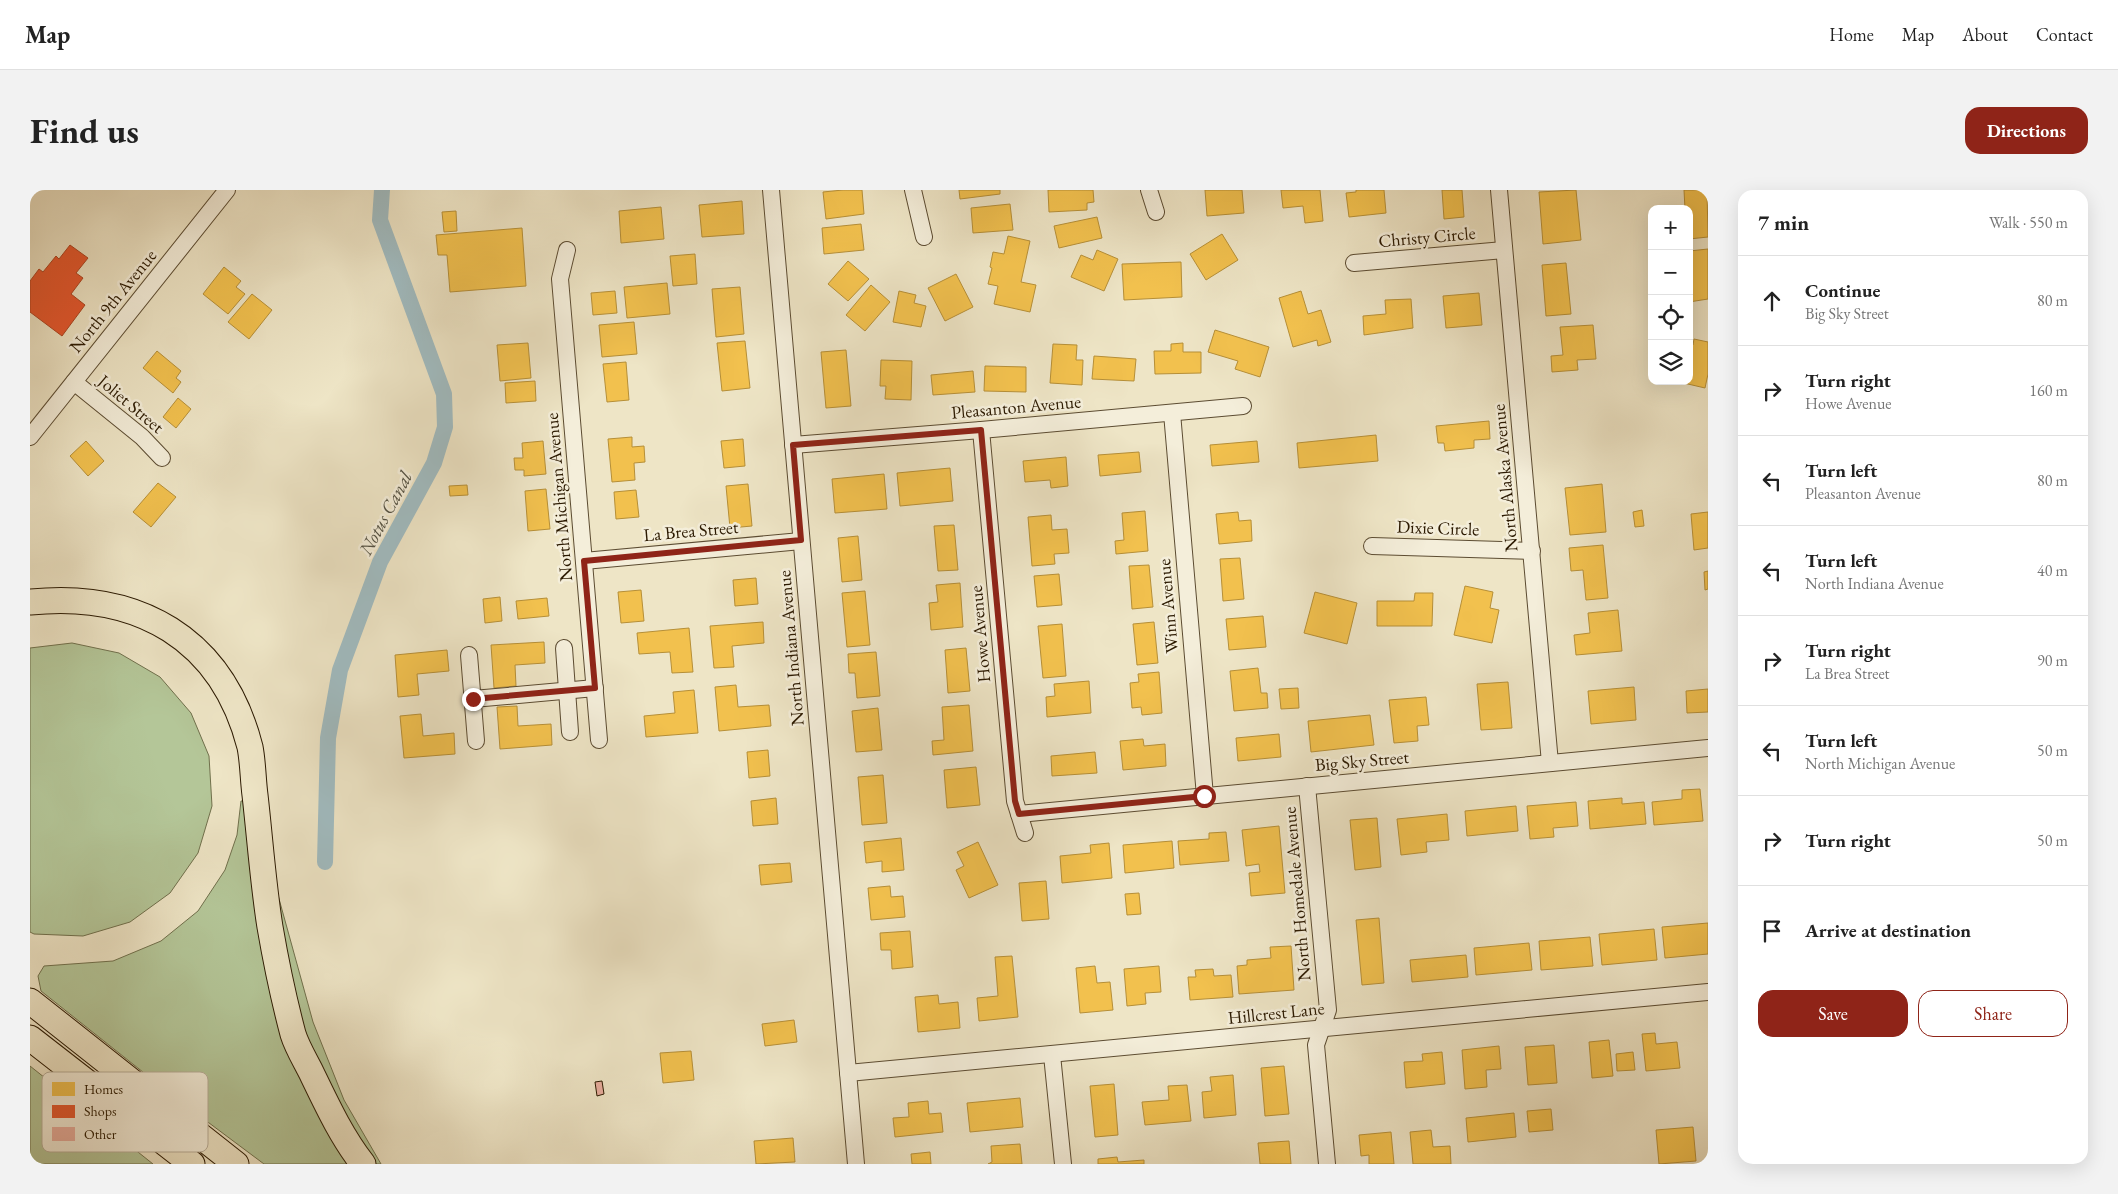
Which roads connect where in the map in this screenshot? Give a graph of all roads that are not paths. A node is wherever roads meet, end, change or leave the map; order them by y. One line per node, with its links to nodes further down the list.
1 (227, 190): 11 (street, North 9th Avenue)
2 (771, 190): 16 (street, North Indiana Avenue)
3 (913, 190): 7 (street)
4 (1149, 190): 6 (street)
5 (1499, 190): 9 (street, North Alaska Avenue)
6 (1156, 212)
7 (924, 237)
8 (566, 250): 21 (street, North Michigan Avenue)
9 (1504, 250): 10 (street, Christy Circle); 20 (street, North Alaska Avenue)
10 (1354, 263)
11 (74, 382): 15 (street, North 9th Avenue); 17 (street, Joliet Street)
12 (1243, 406): 13 (street, Pleasanton Avenue)
13 (1172, 413): 14 (street, Pleasanton Avenue); 34 (street, Winn Avenue)
14 (981, 430): 16 (street, Pleasanton Avenue); 35 (street, Howe Avenue)
15 (30, 437)
16 (793, 445): 18 (street, North Indiana Avenue)
17 (162, 458)
18 (801, 540): 21 (street, La Brea Street); 44 (street, North Indiana Avenue)
19 (1372, 546): 20 (street, Dixie Circle)
20 (1532, 551): 32 (street, North Alaska Avenue)
21 (584, 561): 25 (street, North Michigan Avenue)
22 (30, 602): 49 (highway)
23 (564, 648): 26 (street)
24 (469, 655): 27 (street)
25 (595, 688): 26 (street); 29 (street, North Michigan Avenue)
26 (567, 691): 27 (street); 28 (street)
27 (473, 699): 30 (street)
28 (570, 732)
29 (599, 740)
30 (476, 741)
31 (1708, 748): 32 (street, Big Sky Street)
32 (1550, 763): 33 (street, Big Sky Street)
33 (1307, 786): 34 (street, Big Sky Street); 39 (street, North Homedale Avenue)
34 (1204, 796): 35 (street, Big Sky Street)
35 (1019, 814): 36 (street, Howe Avenue)
36 (1025, 833)
37 (1708, 992): 39 (street, Hillcrest Lane)
38 (30, 1001): 43 (highway)
39 (1322, 1028): 41 (street, Hillcrest Lane); 52 (street, North Homedale Avenue)
40 (30, 1038): 42 (highway)
41 (1052, 1055): 44 (street, Hillcrest Lane); 51 (street)
42 (74, 1072)
43 (120, 1072)
44 (848, 1073): 50 (street, North Indiana Avenue)
45 (208, 1142): 48 (highway)
46 (177, 1152): 47 (highway)
47 (192, 1164)
48 (236, 1164)
49 (363, 1164)
50 (856, 1164)
51 (1064, 1164)
52 (1326, 1164)

